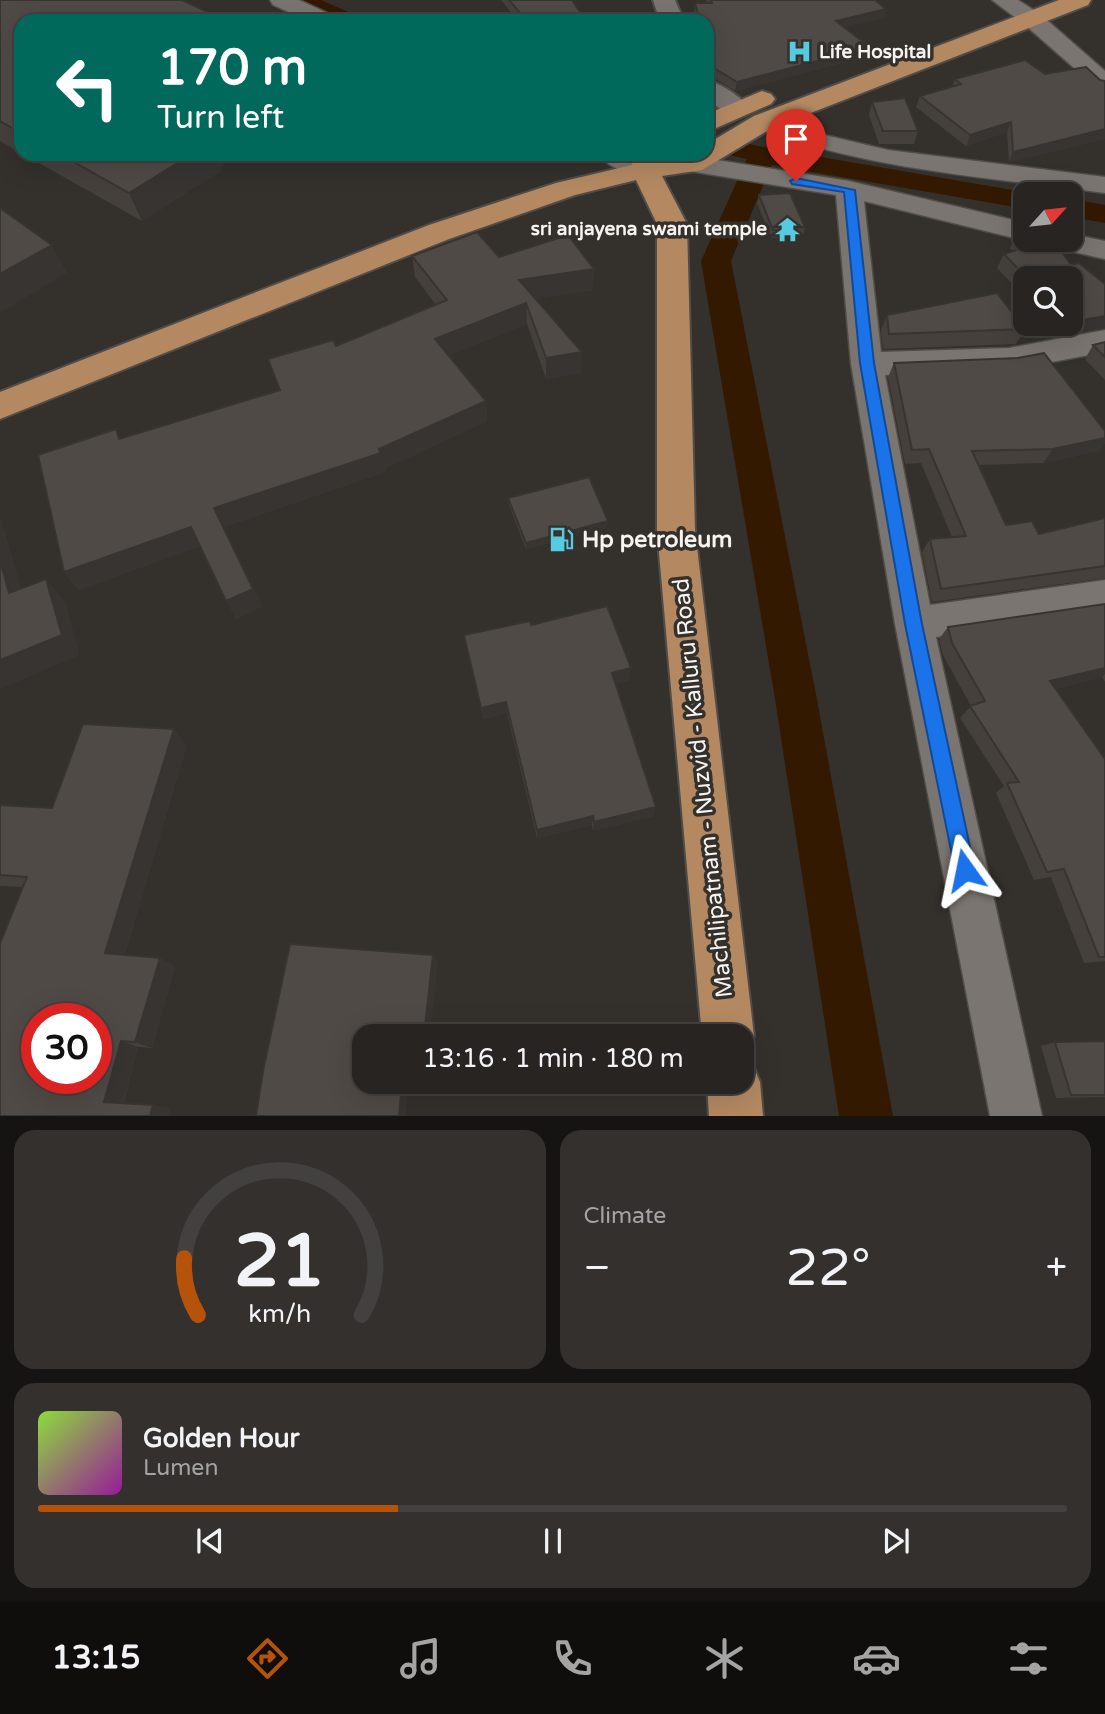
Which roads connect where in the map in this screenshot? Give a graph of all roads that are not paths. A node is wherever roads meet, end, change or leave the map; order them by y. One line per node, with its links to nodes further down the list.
1 (281, 0): 4 (street)
2 (1080, 0): 3 (highway)
3 (1016, 6): 5 (street); 7 (highway)
4 (311, 14)
5 (1105, 83)
6 (714, 97): 7 (street)
7 (734, 121): 8 (highway); 13 (street)
8 (714, 152)
9 (630, 161): 20 (highway)
10 (636, 161): 23 (highway, Machilipatnam - Nuzvid - Kalluru Road)
11 (671, 161): 12 (highway)
12 (707, 163): 14 (street)
13 (1105, 185)
14 (849, 190): 15 (street); 19 (street)
15 (1013, 229)
16 (1083, 249): 17 (street)
17 (1105, 279)
18 (1105, 341): 19 (street)
19 (867, 363): 22 (street)
20 (0, 406)
21 (1105, 596): 22 (street)
22 (914, 624): 26 (street)
23 (727, 1024)
24 (734, 1094): 25 (highway)
25 (736, 1115)
26 (1016, 1115)

